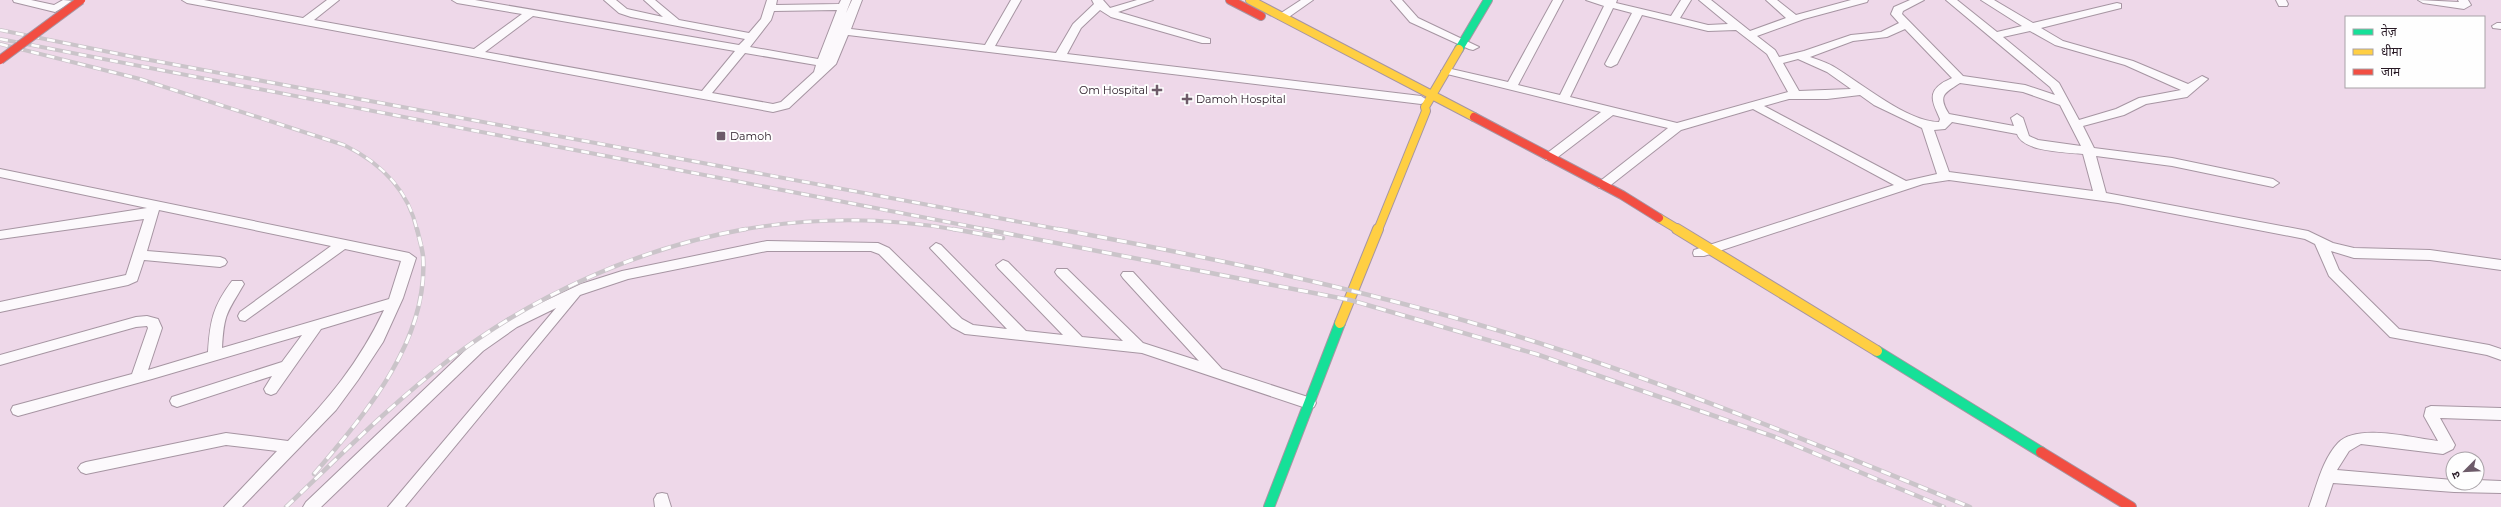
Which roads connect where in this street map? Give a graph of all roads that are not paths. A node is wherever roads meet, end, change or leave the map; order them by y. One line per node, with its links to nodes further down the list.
1 (18, 0): 2 (street)
2 (71, 0)
3 (81, 0): 57 (main road, bridge)
4 (187, 0): 41 (street)
5 (334, 0): 41 (street)
6 (457, 0): 35 (street)
7 (609, 0): 42 (street)
8 (649, 0): 42 (street)
9 (857, 0): 46 (street)
10 (1016, 0): 52 (street)
11 (1148, 0): 32 (street)
12 (1230, 0): 37 (main road)
13 (1250, 0): 36 (main road)
14 (1308, 0): 36 (street)
15 (1396, 0): 51 (street)
16 (1488, 0): 51 (main road)
17 (1498, 0): 39 (main road)
18 (1558, 0): 65 (street)
19 (1591, 0): 30 (street)
20 (1686, 0): 40 (street)
21 (1704, 0): 44 (street)
22 (1770, 0): 38 (street)
23 (1863, 0): 38 (street)
24 (1920, 0): 43 (street)
25 (1950, 0): 48 (street)
26 (1986, 0): 45 (street)
27 (2428, 0): 28 (street)
28 (2463, 0)
29 (845, 3): 31 (street); 46 (street)
30 (1611, 3): 34 (street); 70 (street)
31 (772, 4): 49 (street)
32 (1102, 5): 50 (street); 55 (street)
33 (2117, 6): 45 (street)
34 (1638, 12): 40 (street); 60 (street)
35 (531, 13): 53 (street); 54 (street)
36 (1277, 14): 37 (main road); 71 (main road)
37 (1263, 17): 71 (main road)
38 (1794, 19): 47 (street)
39 (1488, 20)
40 (1674, 20): 44 (street)
41 (304, 22): 54 (street)
42 (675, 23): 49 (street)
43 (1906, 24): 56 (street); 63 (street)
44 (1737, 27): 47 (street)
45 (2030, 27): 48 (street); 66 (street)
46 (840, 30): 52 (street); 59 (street); 62 (street)
47 (1748, 35): 58 (street)
48 (1995, 36): 72 (street)
49 (752, 37): 53 (street)
50 (1206, 41)
51 (1471, 46): 61 (main road)
52 (989, 47): 55 (street)
53 (743, 49): 59 (street); 69 (street)
54 (476, 53): 69 (street)
55 (1060, 56): 71 (street)
56 (1800, 56): 58 (street); 67 (street)
57 (0, 60)
58 (1777, 61): 68 (street)
59 (822, 63): 62 (street)
60 (1611, 64)
61 (1454, 70): 65 (street); 71 (main road)
62 (817, 78): 69 (street)
63 (1958, 79): 72 (street); 75 (street)
64 (2202, 79): 66 (street)
65 (1512, 85): 70 (street)
66 (2190, 89): 77 (street)
67 (1862, 91): 68 (street); 79 (street)
68 (1795, 94): 73 (street)
69 (704, 96)
70 (1564, 98): 74 (street)
71 (1430, 102): 82 (main road); 94 (main road); 119 (main road)
72 (2066, 103): 77 (street)
73 (1754, 105): 78 (street); 87 (street)
74 (1612, 110): 78 (street); 82 (street)
75 (1945, 118): 79 (street); 80 (street)
76 (2018, 118): 80 (street)
77 (2077, 124): 81 (street)
78 (1677, 126): 86 (street)
79 (1926, 126): 84 (street)
80 (2022, 131): 81 (street)
81 (2089, 152): 85 (street); 88 (street)
82 (1550, 157): 86 (main road)
83 (0, 173): 89 (street)
84 (1944, 176): 87 (street); 88 (street)
85 (2273, 183)
86 (1603, 185): 94 (main road)
87 (1904, 185): 94 (street)
88 (2101, 197): 91 (street)
89 (153, 209): 90 (street); 92 (street); 95 (street)
90 (0, 235)
91 (2320, 241): 98 (street); 112 (street)
92 (343, 244): 103 (street); 106 (street)
93 (936, 248): 108 (street)
94 (1704, 251): 105 (main road); 130 (main road)
95 (140, 255): 96 (street); 104 (street)
96 (220, 262)
97 (1003, 265): 109 (street)
98 (2501, 265)
99 (1062, 272): 110 (street)
100 (1128, 275): 115 (street)
101 (237, 284): 111 (street)
102 (577, 291): 108 (street); 127 (street); 128 (street)
103 (394, 302): 107 (street); 122 (street)
104 (0, 307)
105 (1792, 311)
106 (245, 316)
107 (316, 325): 111 (street); 114 (street)
108 (1023, 336): 109 (street)
109 (1078, 341): 110 (street)
110 (1138, 347): 115 (street)
111 (215, 355): 116 (street)
112 (2501, 355)
113 (0, 360): 116 (street)
114 (288, 366): 117 (street); 118 (street)
115 (1216, 372): 119 (street)
116 (138, 377): 120 (street)
117 (272, 389)
118 (177, 401)
119 (1309, 403): 129 (main road)
120 (18, 410)
121 (2501, 414): 124 (street)
122 (290, 447): 123 (street); 126 (street)
123 (86, 468)
124 (2329, 476): 125 (street); 131 (street)
125 (2501, 486)
126 (232, 507)
127 (310, 507)
128 (396, 507)
129 (1269, 507)
130 (2131, 507)
131 (2317, 507)

